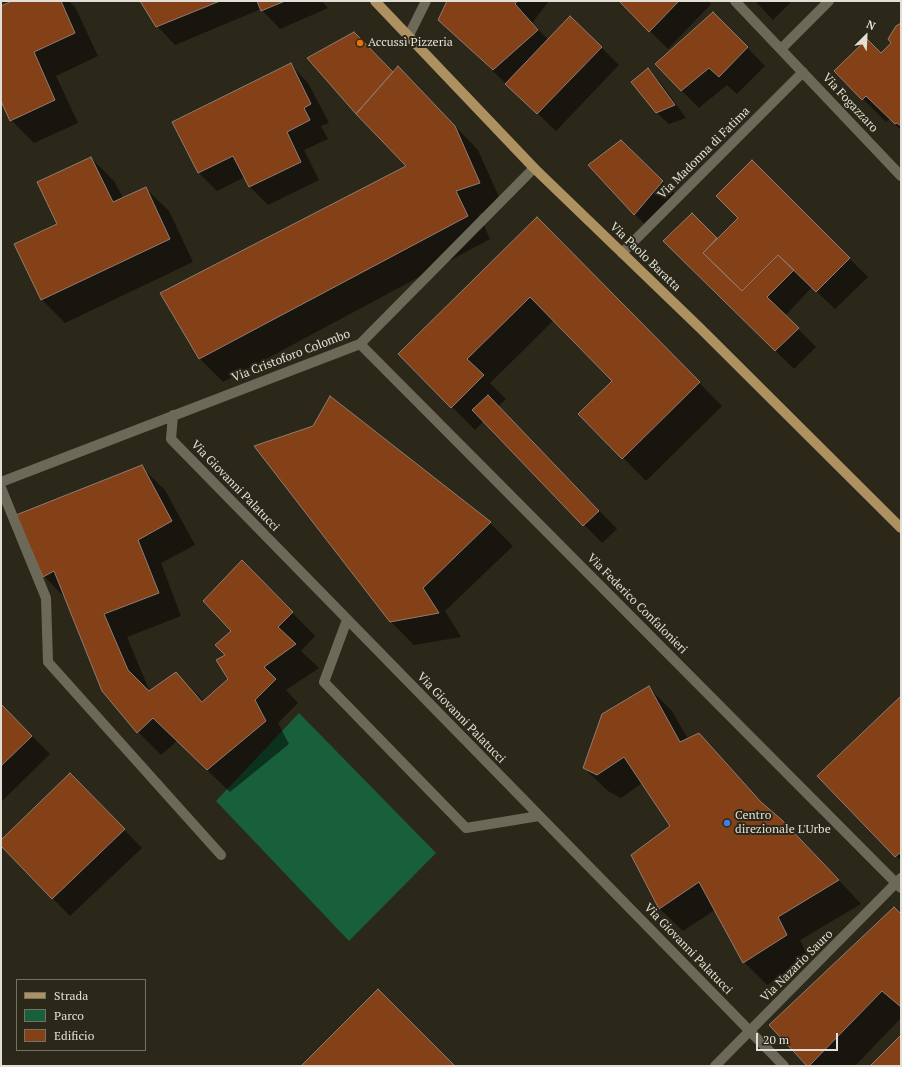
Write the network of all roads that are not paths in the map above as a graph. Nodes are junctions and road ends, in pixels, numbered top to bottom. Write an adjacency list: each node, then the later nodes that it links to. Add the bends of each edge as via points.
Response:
1 (375, 1): 5 (main road, Via Paolo Baratta)
2 (426, 1): 5 (street)
3 (735, 1): 6 (street, Via Fogazzaro)
4 (829, 1): 6 (street)
5 (409, 35): 8 (main road, Via Paolo Baratta)
6 (781, 49): 7 (street, Via Fogazzaro)
7 (803, 72): 9 (street, Via Fogazzaro); 10 (street, Via Madonna di Fatima)
8 (534, 168): 10 (main road, Via Paolo Baratta); 11 (street, Via Cristoforo Colombo)
9 (901, 176)
10 (622, 253): 15 (main road, Via Paolo Baratta)
11 (360, 344): 12 (street, Via Cristoforo Colombo); 19 (street, Via Federico Confalonieri)
12 (173, 415): 13 (street, Via Cristoforo Colombo); 16 (street, Via Giovanni Palatucci, via 171,439)
13 (1, 482)
14 (1, 488): 18 (street, via 46,598 48,662)
15 (901, 528)
16 (347, 620): 17 (street, Via Giovanni Palatucci); 17 (street, via 324,682 466,828)
17 (539, 816): 20 (street, Via Giovanni Palatucci)
18 (221, 855)
19 (899, 883): 20 (street, Via Nazario Sauro)
20 (750, 1031): 21 (street, Via Nazario Sauro); 22 (street, Via Giovanni Palatucci)
21 (715, 1066)
22 (784, 1066)

